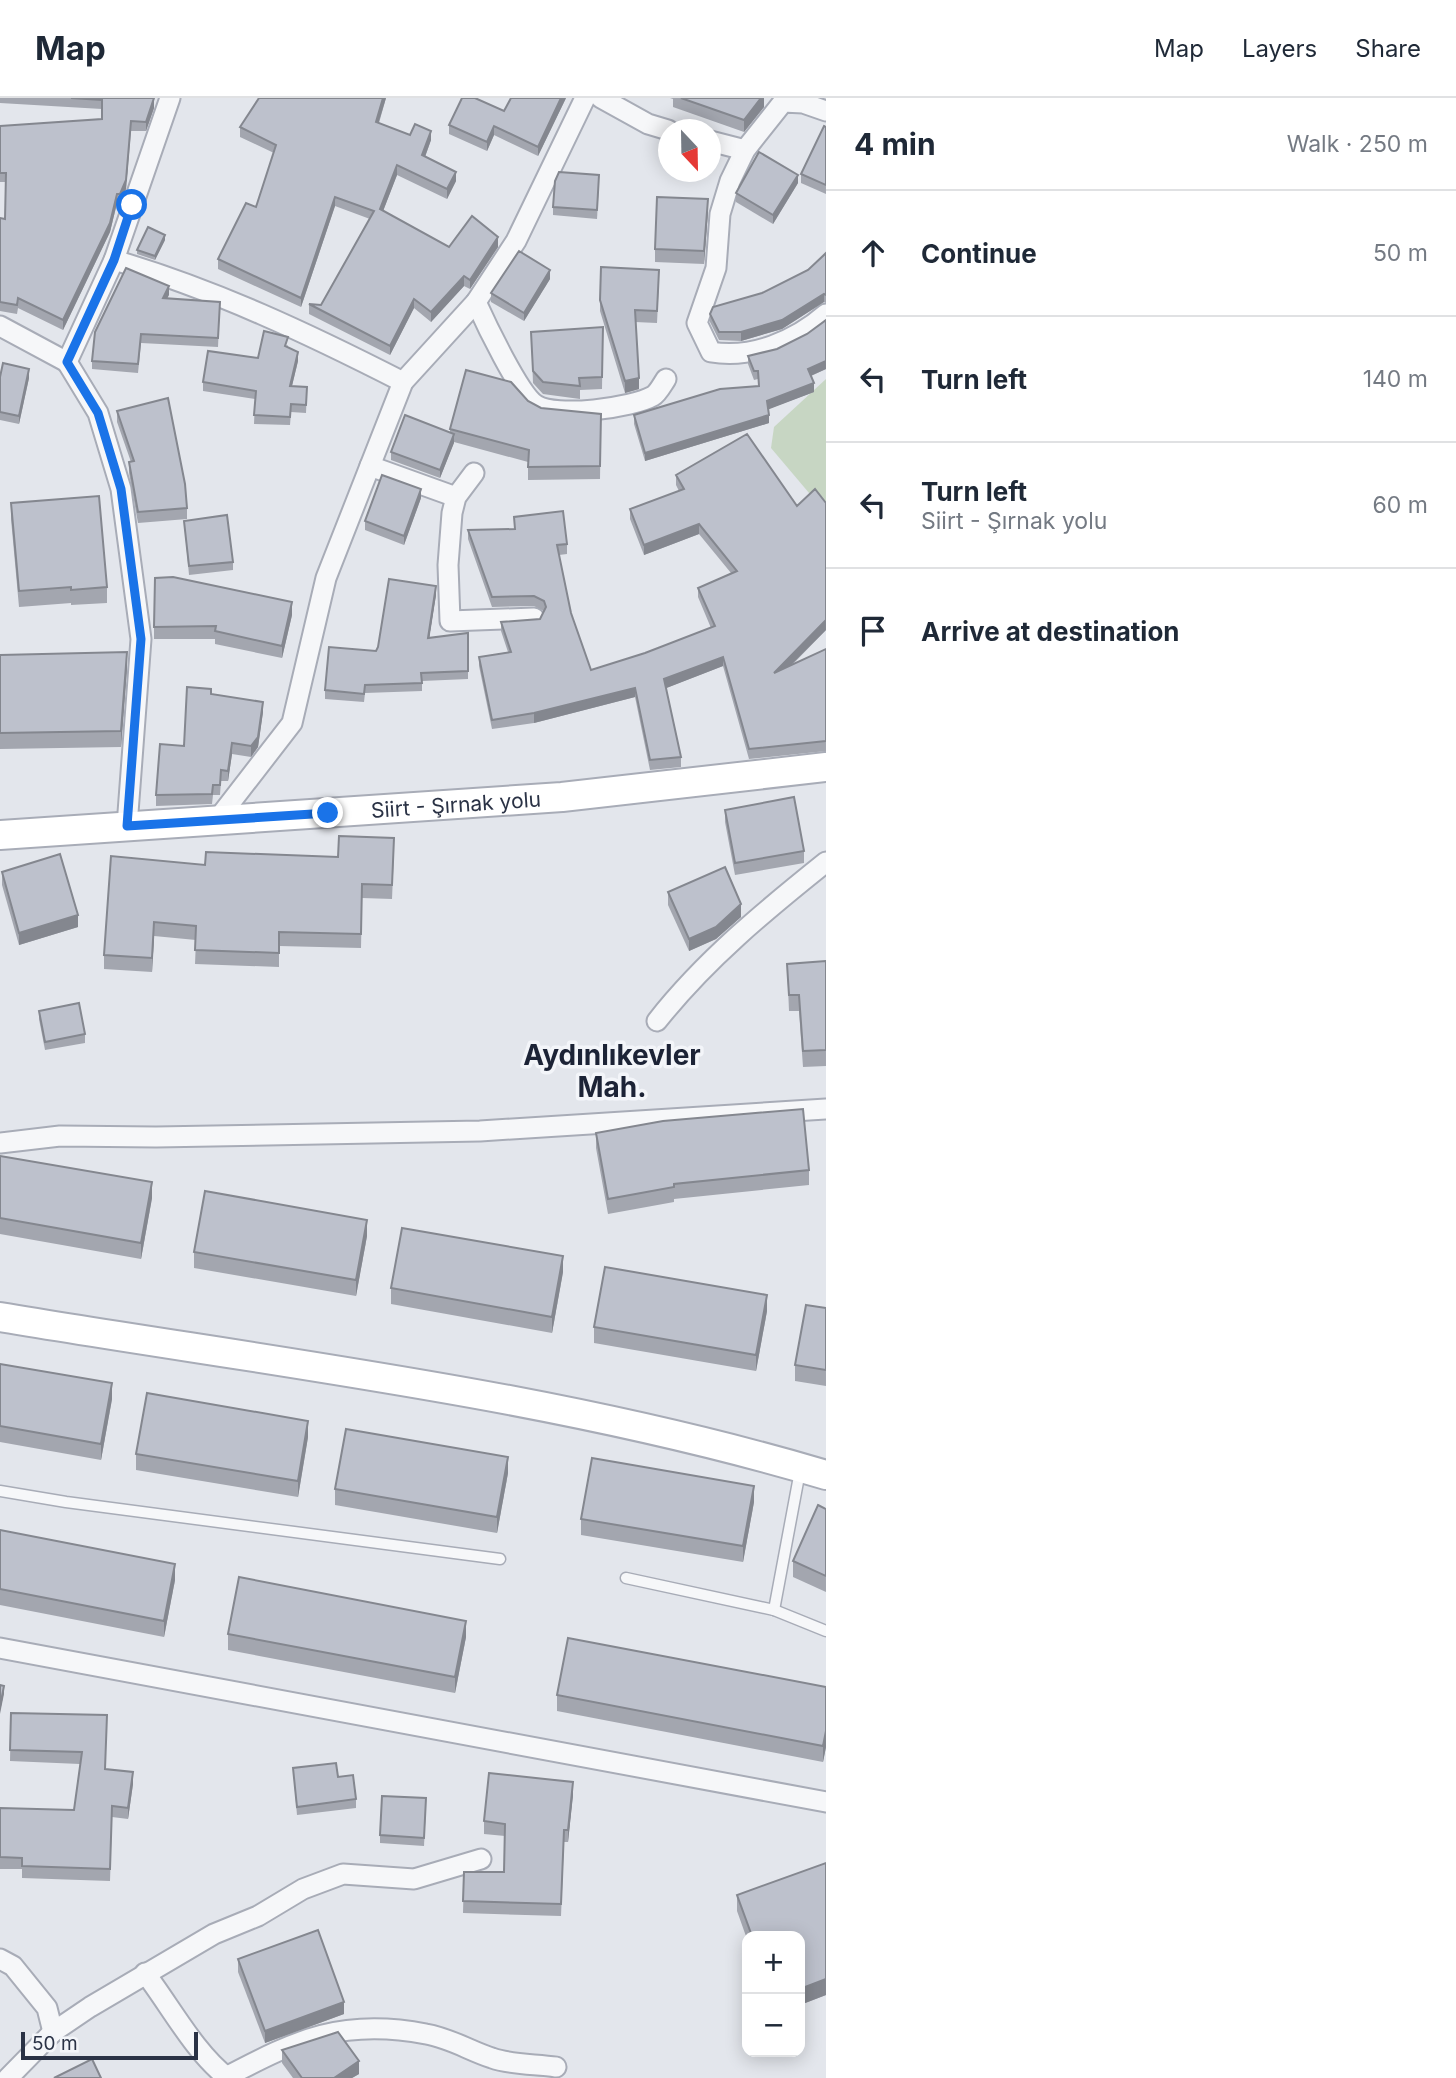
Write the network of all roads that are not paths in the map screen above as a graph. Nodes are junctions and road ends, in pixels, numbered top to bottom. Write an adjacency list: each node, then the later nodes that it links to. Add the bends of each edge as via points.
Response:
1 (170, 98): 8 (street)
2 (601, 98): 5 (street)
3 (577, 101): 9 (street, via 516,241)
4 (826, 111): 7 (street, via 783,102)
5 (658, 127)
6 (721, 144): 7 (street)
7 (745, 150): 10 (street, via 720,214 716,268 697,323 700,334 711,352 728,355 770,347)
8 (114, 260): 12 (street); 14 (street, via 184,280 300,329)
9 (477, 302): 13 (street, via 522,390 536,405 553,410 603,409 654,396); 14 (street)
10 (826, 314)
11 (0, 326): 12 (street)
12 (67, 362): 21 (street, via 98,413 121,489 141,639)
13 (666, 379)
14 (403, 382): 15 (street)
15 (370, 466): 17 (street); 20 (street, via 326,578 292,723)
16 (474, 472): 17 (street)
17 (456, 497): 18 (street, via 448,565 450,621)
18 (534, 618)
19 (826, 767): 20 (street, Siirt - Şırnak yolu, via 562,797)
20 (217, 820): 21 (street, Siirt - Şırnak yolu)
21 (127, 826): 22 (street, Siirt - Şırnak yolu)
22 (0, 835)
23 (826, 862): 24 (street, via 751,924)
24 (657, 1021)
25 (826, 1109): 26 (street, via 480,1131 60,1136)
26 (0, 1143)
27 (0, 1317): 28 (street, via 263,1357 536,1406 699,1440)
28 (813, 1471): 32 (lane)
29 (0, 1490): 30 (lane)
30 (500, 1559)
31 (626, 1578): 32 (lane)
32 (774, 1610): 33 (lane)
33 (826, 1630)
34 (0, 1648): 35 (street)
35 (826, 1802)
36 (481, 1859): 38 (street, via 414,1879 343,1874 322,1880)
37 (0, 1959): 39 (street, via 13,1966 47,2008)
38 (145, 1973): 39 (street); 41 (street, via 207,2062)
39 (53, 2032): 42 (street)
40 (556, 2067): 41 (street, via 493,2059 427,2034 361,2028 287,2044)
41 (227, 2077)
42 (8, 2078)

